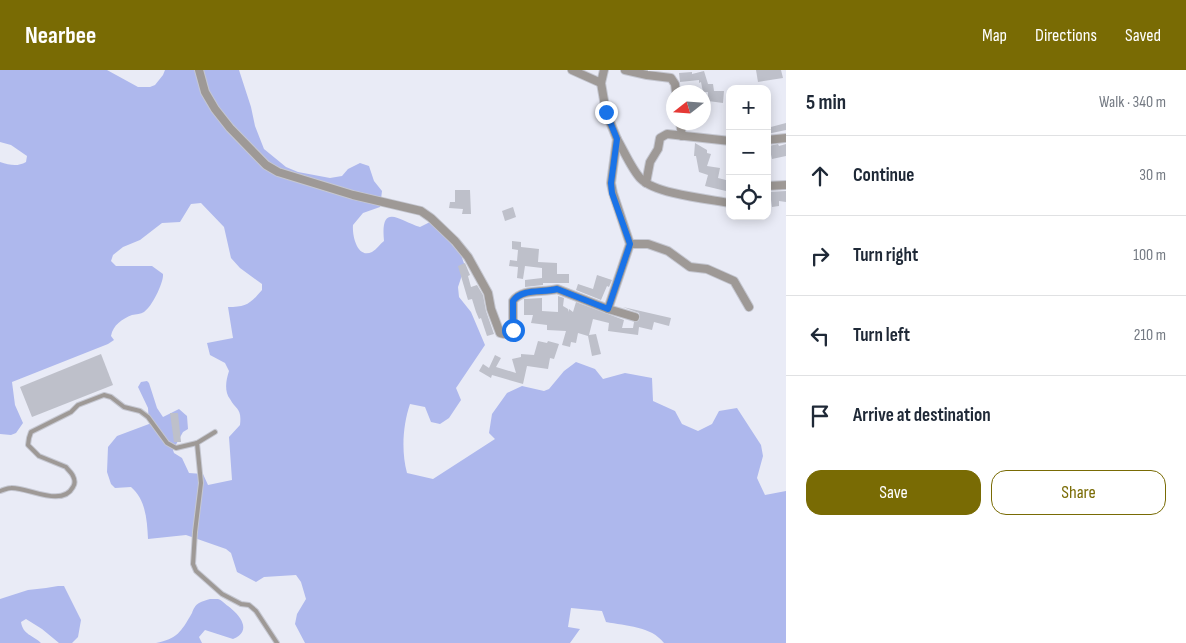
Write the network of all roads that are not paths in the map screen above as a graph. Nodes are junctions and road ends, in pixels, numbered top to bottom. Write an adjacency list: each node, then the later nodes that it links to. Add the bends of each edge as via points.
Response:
1 (199, 70): 19 (street, via 205,92 215,109 266,165 278,172 353,195 421,211 431,218 468,257 488,293 500,333 510,334 513,330 513,301 518,295 529,292 557,289)
2 (572, 70): 5 (street)
3 (604, 70): 5 (street)
4 (625, 70): 6 (street, via 671,78)
5 (602, 83): 10 (street, via 606,112)
6 (675, 85)
7 (681, 130): 8 (street)
8 (682, 136): 12 (street); 13 (street, via 667,134 660,138)
9 (786, 138): 11 (street)
10 (617, 139): 13 (street); 17 (street, via 612,193)
11 (771, 140)
12 (726, 141)
13 (646, 183): 16 (street, via 658,189)
14 (786, 185): 15 (street)
15 (771, 186)
16 (726, 202)
17 (630, 244): 18 (street, via 648,244 668,251 690,267 734,281); 19 (street)
18 (749, 307)
19 (608, 309): 20 (street)
20 (635, 317)
21 (215, 432): 22 (lane)
22 (197, 443): 23 (lane, via 176,448 167,443 148,416 104,395 78,405 32,432 29,438 28,445 35,454 70,470 75,484 72,490 52,497 9,487); 24 (lane, via 201,483 193,564 222,594 256,611)
23 (0, 491)
24 (277, 643)

